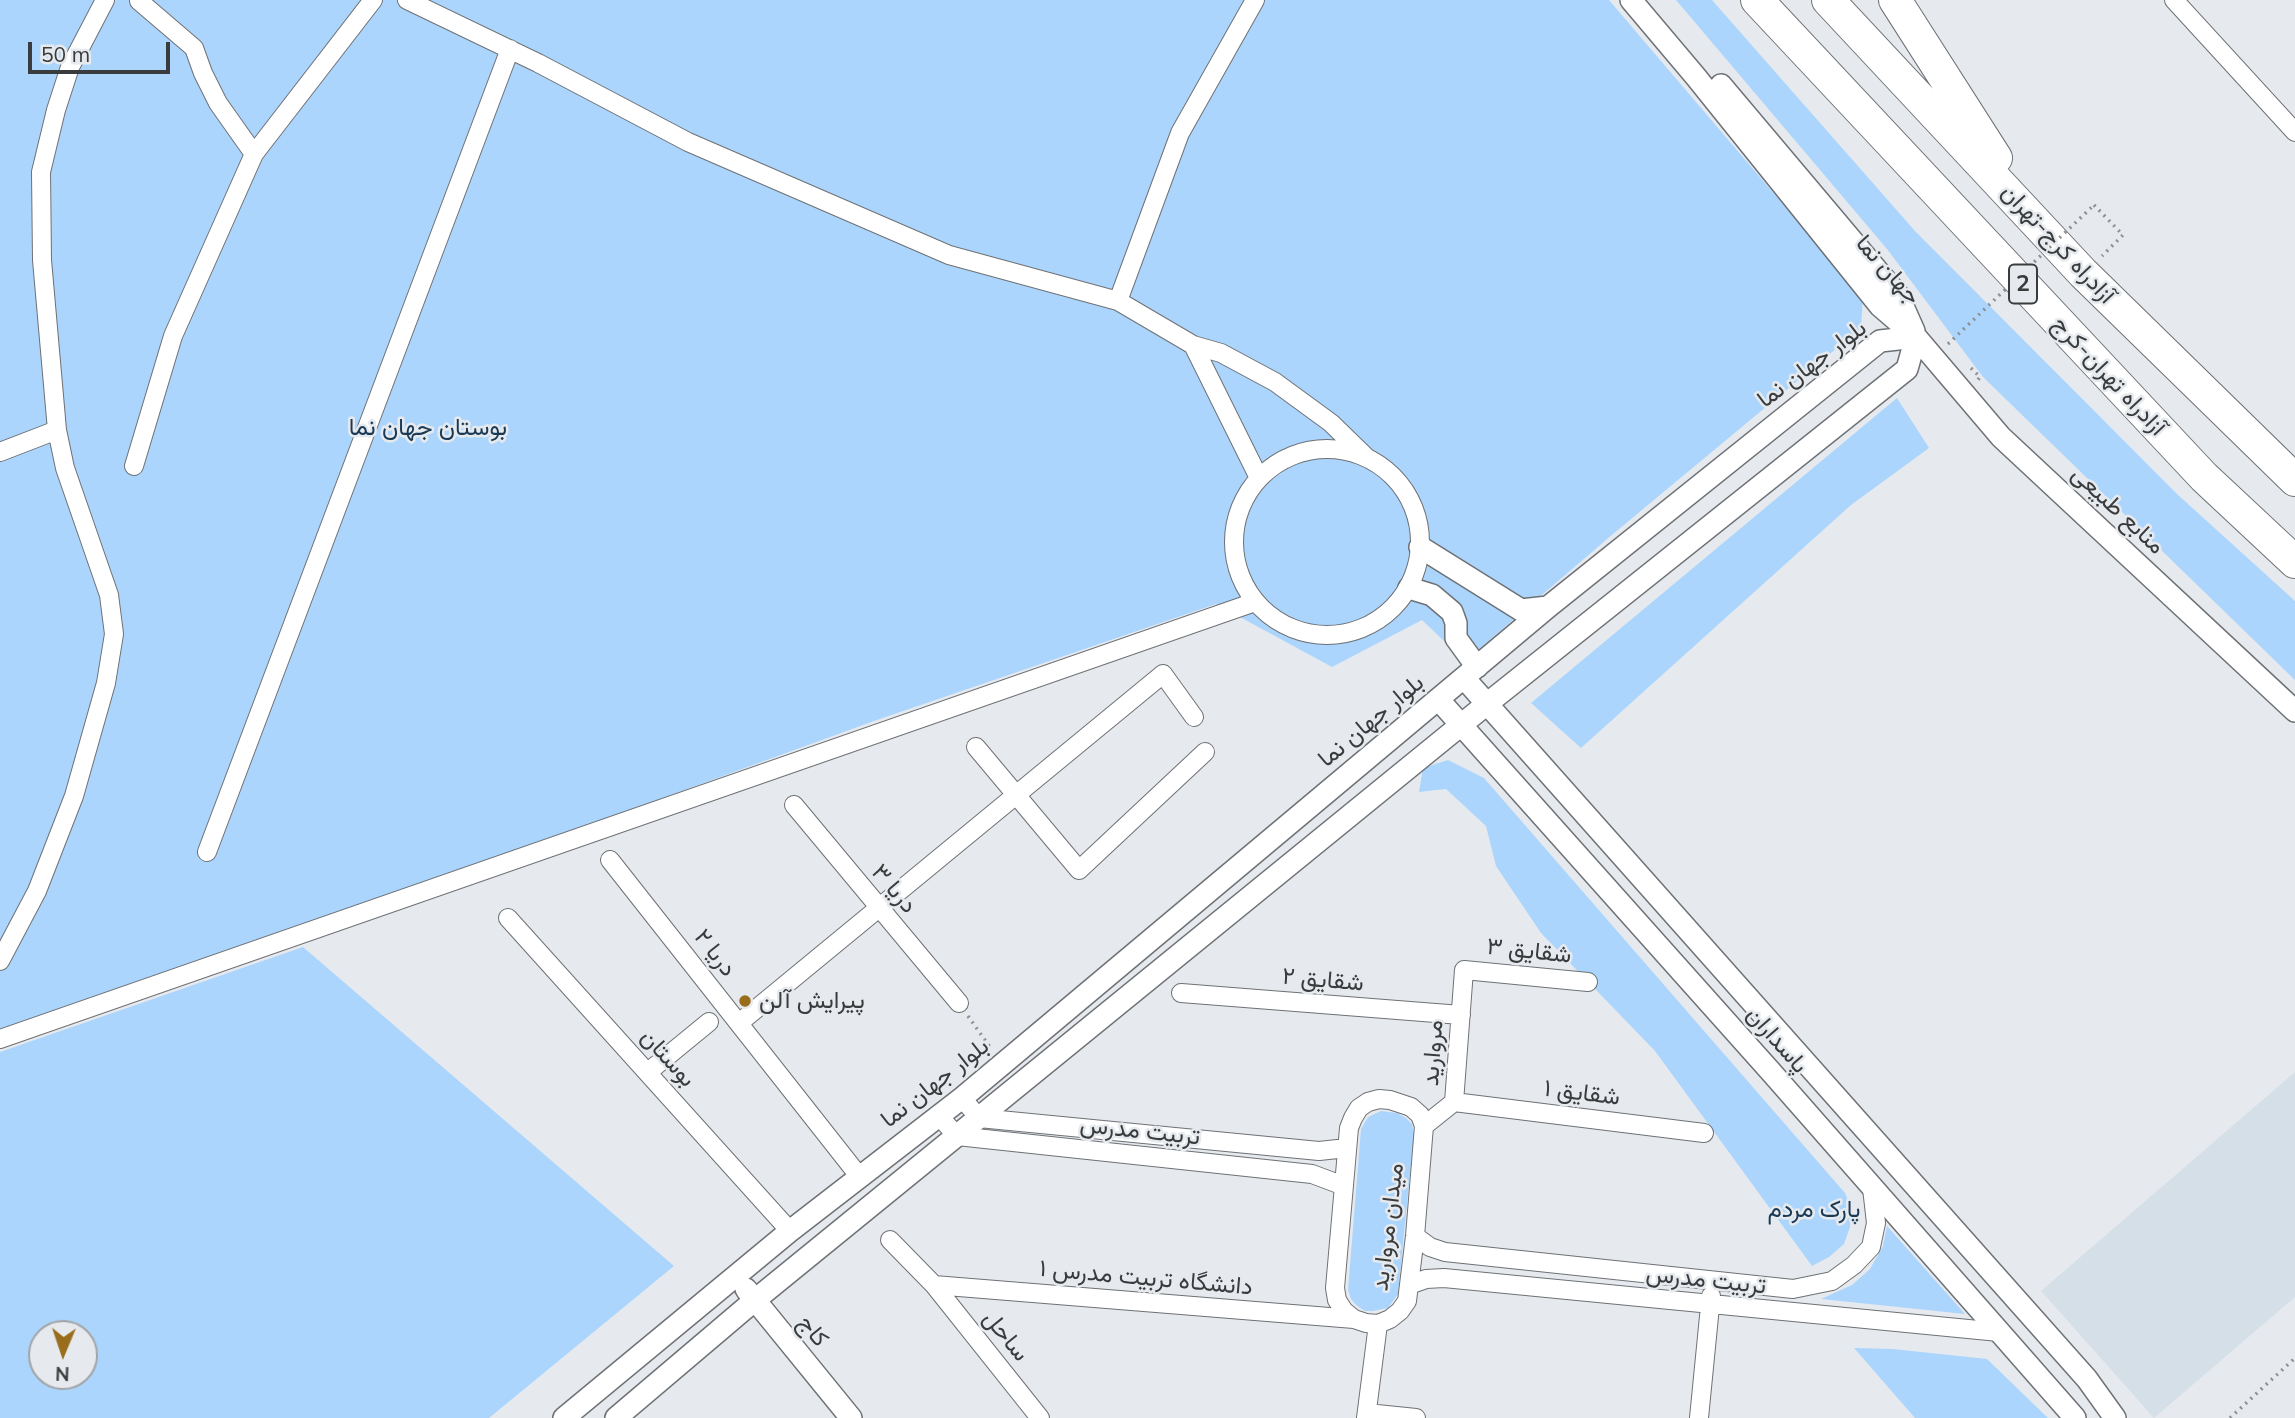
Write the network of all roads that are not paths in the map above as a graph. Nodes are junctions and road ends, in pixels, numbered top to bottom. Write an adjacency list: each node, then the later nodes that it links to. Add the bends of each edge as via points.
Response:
1 (105, 0): 19 (street, via 71,67 41,172 42,260)
2 (373, 0): 14 (street)
3 (407, 0): 12 (street)
4 (1255, 0): 16 (street, via 1180,133)
5 (1630, 0): 17 (street, جهان نما, via 1880,306)
6 (1648, 0): 17 (street, جهان نما, via 1898,295)
7 (1757, 0): 26 (highway, آزادراه تهران-کرج / 2, via 2204,477)
8 (1828, 0): 15 (highway, آزادراه کرج-تهران / 2)
9 (1895, 0): 15 (highway)
10 (2174, 0): 13 (street)
11 (139, 1): 14 (street, via 194,48 218,103)
12 (510, 49): 16 (street, via 688,142 950,255); 40 (street)
13 (2295, 132)
14 (254, 154): 22 (street, via 173,336)
15 (2036, 221): 24 (highway, آزادراه کرج-تهران / 2, via 2083,274)
16 (1118, 301): 18 (street)
17 (1916, 337): 29 (street, بلوار جهان نما, via 1880,341); 32 (street, via 1907,369); 33 (street, منابع طبیعی, via 2001,437)
18 (1192, 345): 21 (street, via 1221,353 1275,382 1331,423); 23 (street)
19 (57, 430): 20 (street); 44 (street, via 65,468 109,595 114,634 106,683 74,796 37,891)
20 (0, 452)
21 (1367, 458): 23 (street, via 1339,450 1309,451 1282,461); 25 (street, via 1390,473 1407,494 1418,520)
22 (134, 466)
23 (1259, 478): 28 (street, via 1243,500 1235,526 1234,553 1241,579)
24 (2295, 480)
25 (1420, 547): 27 (street); 29 (street, via 1521,610)
26 (2295, 562)
27 (1409, 588): 28 (street, via 1372,624 1348,633 1297,631); 30 (street, پاسداران, via 1432,595 1452,612 1456,638)
28 (1255, 602): 52 (street)
29 (1548, 607): 30 (street, بلوار جهان نما)
30 (1470, 672): 31 (street, بلوار جهان نما); 32 (street, پاسداران)
31 (1438, 699): 35 (street, پاسداران); 56 (street, بلوار جهان نما)
32 (1488, 703): 35 (street); 53 (street, پاسداران)
33 (2295, 711)
34 (1194, 717): 38 (street, via 1163,674)
35 (1462, 725): 55 (street, پاسداران); 59 (street)
36 (976, 747): 38 (street)
37 (1205, 752): 38 (street, via 1079,870)
38 (1016, 794): 42 (street)
39 (794, 805): 42 (street, دریا ۳)
40 (207, 852)
41 (610, 860): 51 (street, دریا ۲)
42 (878, 909): 48 (street, دریا ۳); 51 (street)
43 (508, 918): 54 (street, بوستان)
44 (0, 961)
45 (1464, 970): 46 (street, شقایق ۳); 49 (street, مروارید)
46 (1588, 982)
47 (1181, 993): 49 (street, شقایق ۲)
48 (958, 1003)
49 (1461, 1016): 57 (street, مروارید)
50 (709, 1022): 54 (street)
51 (739, 1023): 64 (street, دریا ۲)
52 (0, 1039)
53 (1799, 1054): 55 (street); 87 (street, پاسداران, via 2087,1379)
54 (648, 1072): 67 (street, بوستان)
55 (1772, 1073): 66 (street, پاسداران)
56 (962, 1098): 58 (street, بلوار جهان نما); 59 (street)
57 (1454, 1102): 60 (street, مروارید); 61 (street, شقایق ۱)
58 (938, 1115): 62 (street); 64 (street, بلوار جهان نما)
59 (979, 1118): 62 (street); 63 (street, تربیت مدرس, via 1319,1151)
60 (1424, 1126): 63 (street, میدان مروارید, via 1420,1115 1401,1103 1368,1102 1353,1118); 68 (street, میدان مروارید)
61 (1704, 1133)
62 (957, 1136): 65 (street, تربیت مدرس, via 1312,1174); 74 (street)
63 (1347, 1148): 65 (street, میدان مروارید)
64 (859, 1176): 67 (street, بلوار جهان نما)
65 (1344, 1186): 76 (street, میدان مروارید, via 1335,1288 1337,1300)
66 (1872, 1188): 71 (street, تربیت مدرس, via 1876,1223 1871,1247 1832,1281 1793,1289); 78 (street, پاسداران)
67 (790, 1231): 70 (street, بلوار جهان نما)
68 (1415, 1236): 71 (street, تربیت مدرس, via 1445,1252); 72 (street, میدان مروارید)
69 (890, 1240): 73 (street, ساحل)
70 (736, 1276): 74 (street, کاج); 80 (street, بلوار جهان نما)
71 (1713, 1281): 75 (street)
72 (1409, 1285): 75 (street, تربیت مدرس, via 1444,1278); 77 (street, میدان مروارید, via 1400,1311)
73 (934, 1286): 76 (street, ۱ دانشگاه تربیت مدرس); 83 (street, ساحل)
74 (755, 1300): 81 (street); 82 (street, کاج)
75 (1710, 1305): 78 (street, تربیت مدرس); 85 (street)
76 (1354, 1319): 77 (street, میدان مروارید)
77 (1378, 1324): 79 (street)
78 (2000, 1332): 86 (street, پاسداران)
79 (1367, 1415): 84 (street)
80 (564, 1418)
81 (616, 1418)
82 (851, 1418)
83 (1040, 1418)
84 (1416, 1418)
85 (1699, 1418)
86 (2075, 1418)
87 (2115, 1418)

